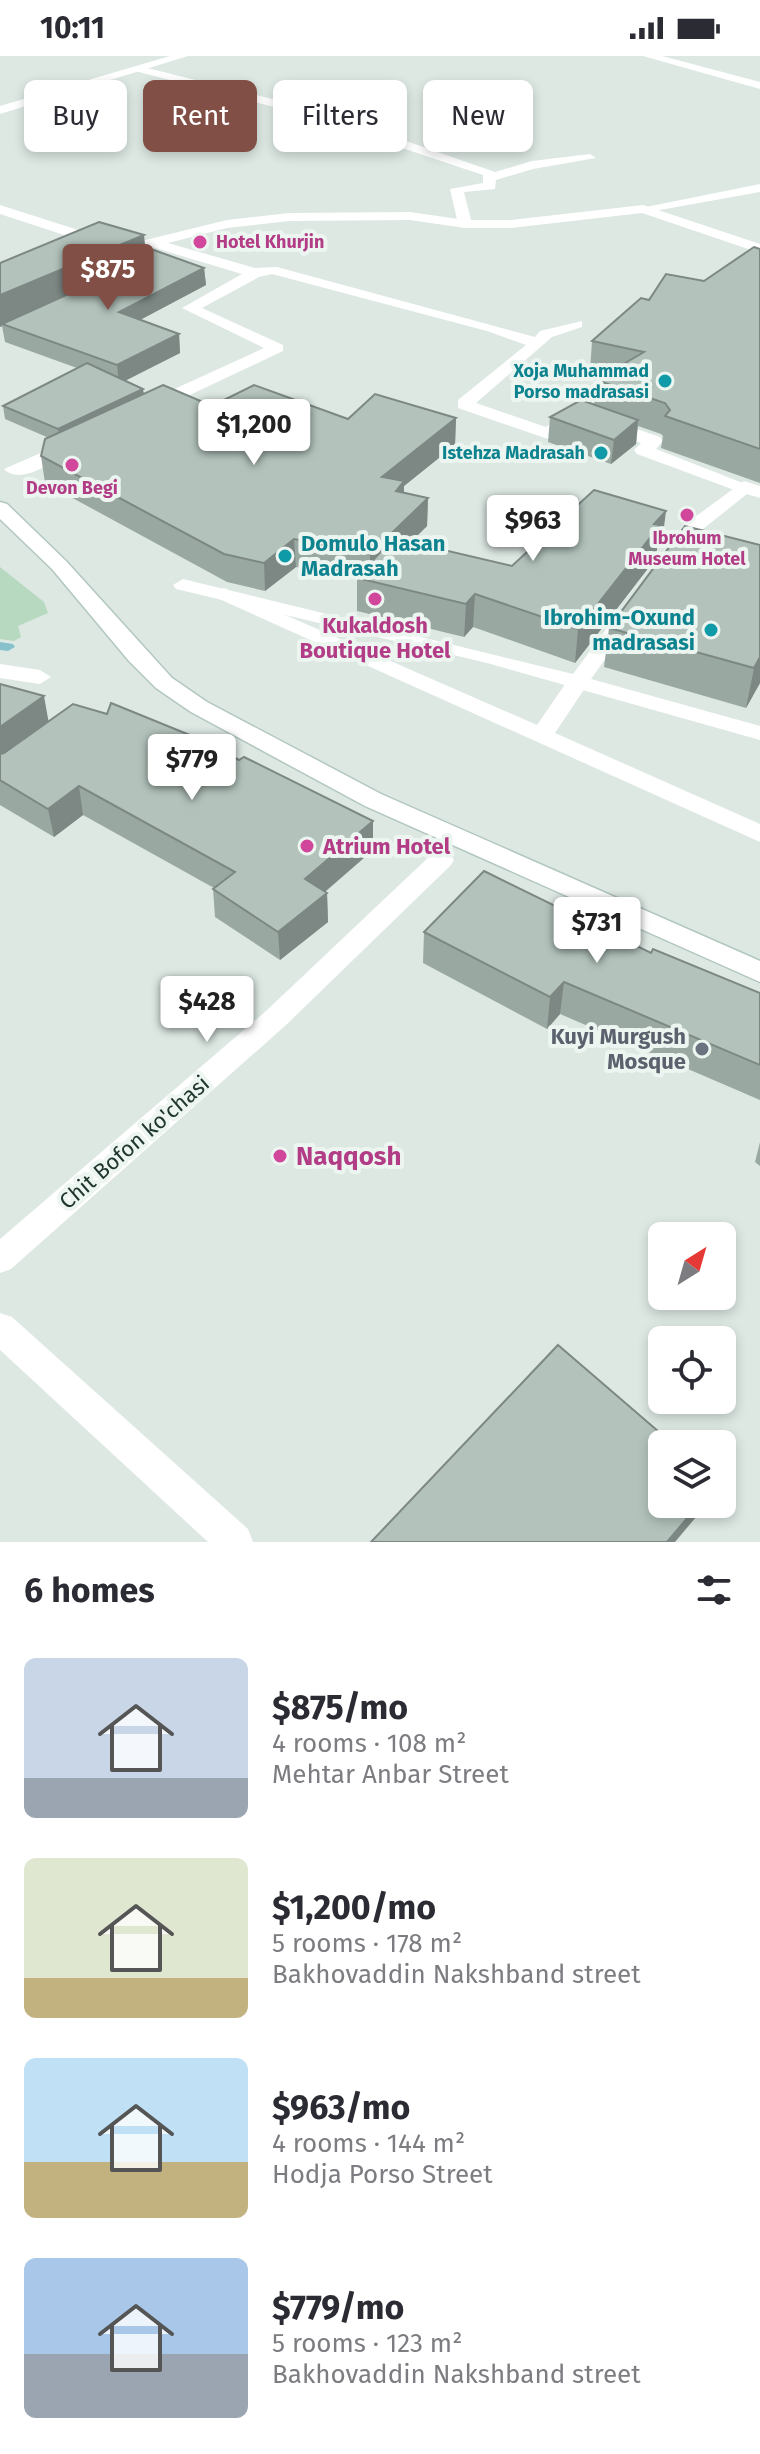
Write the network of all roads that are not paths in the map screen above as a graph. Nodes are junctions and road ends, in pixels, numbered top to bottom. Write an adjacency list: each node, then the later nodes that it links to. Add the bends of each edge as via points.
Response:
1 (182, 56): 3 (street)
2 (649, 56): 4 (street)
3 (139, 69): 5 (street); 7 (street, via 352,123)
4 (760, 86)
5 (0, 110)
6 (590, 158): 7 (street, via 532,165)
7 (491, 177): 11 (street, via 490,186 457,189)
8 (760, 188): 10 (street)
9 (0, 209): 12 (street, via 124,250)
10 (643, 209): 11 (street); 13 (street)
11 (465, 224): 12 (street, via 410,216 289,217 227,224)
12 (150, 242): 14 (street)
13 (760, 249)
14 (255, 273): 16 (street, via 272,270); 17 (street, via 190,308 277,348)
15 (576, 324): 16 (street, via 546,334)
16 (538, 344): 20 (street, via 464,404 548,434 576,414 654,441 643,450)
17 (141, 413)
18 (90, 434): 19 (street, via 19,471)
19 (13, 469)
20 (752, 489): 22 (street, via 691,529)
21 (0, 508): 33 (street, via 59,565 137,656 199,707 373,800)
22 (663, 567)
23 (183, 585): 24 (street)
24 (224, 594): 28 (street); 30 (street)
25 (635, 606): 28 (street)
26 (0, 671): 27 (street)
27 (40, 677)
28 (578, 682): 29 (street); 30 (street)
29 (760, 733)
30 (541, 737): 31 (street)
31 (760, 834)
32 (441, 860): 34 (street, Chit Bofon ko'chasi, via 276,1018)
33 (760, 972)
34 (0, 1259)
35 (0, 1328): 36 (street)
36 (235, 1542)

